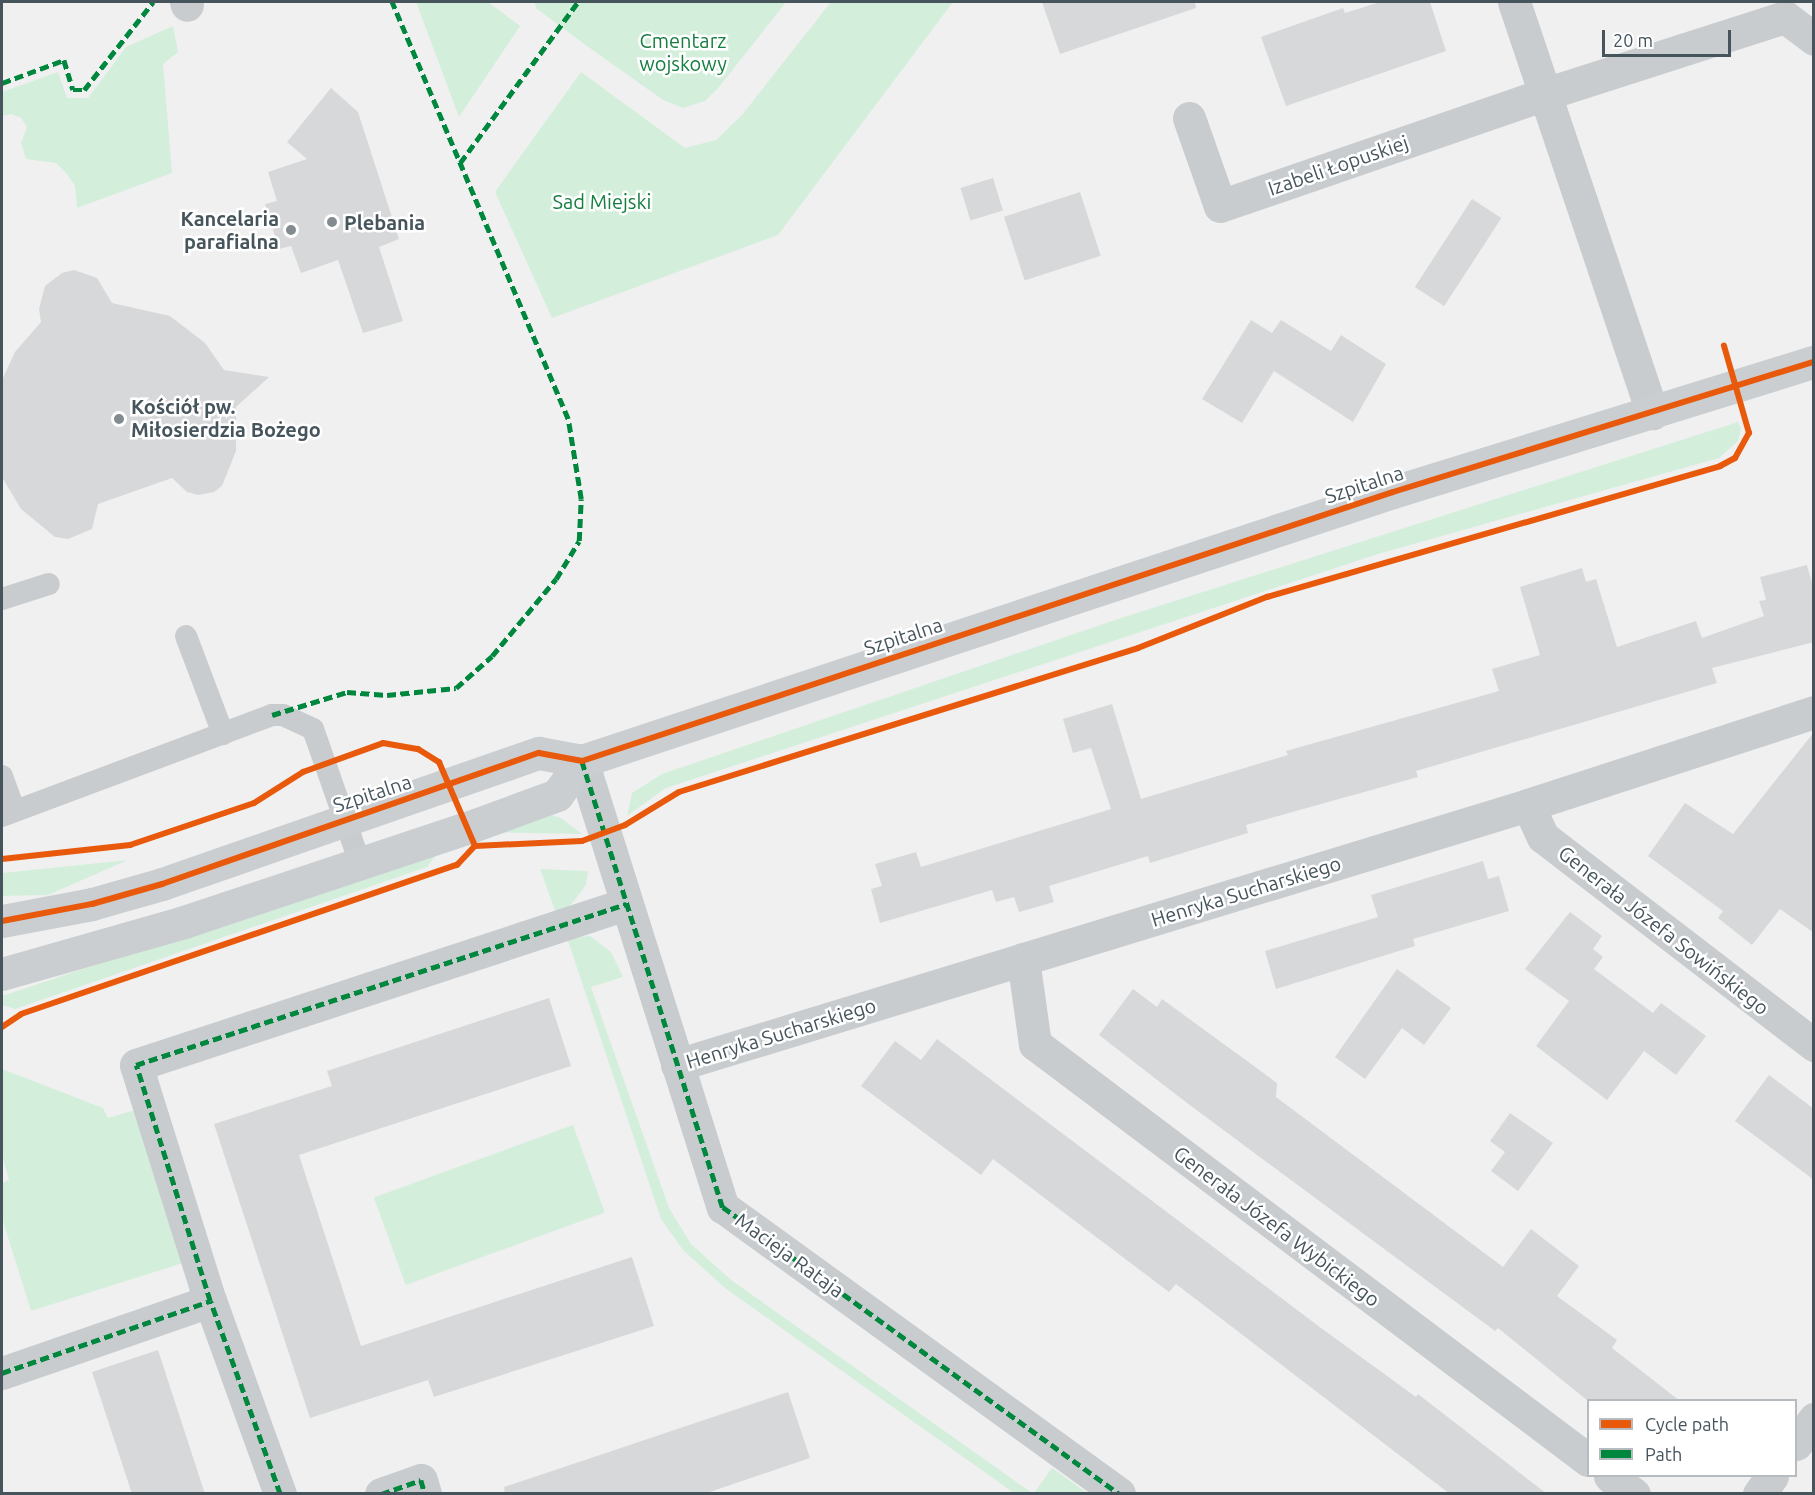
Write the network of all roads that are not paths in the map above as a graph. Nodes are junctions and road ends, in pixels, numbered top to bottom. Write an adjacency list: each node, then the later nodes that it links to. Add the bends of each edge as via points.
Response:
1 (1514, 2): 3 (street)
2 (1814, 39): 3 (street, Izabeli Łopuskiej, via 1785,18)
3 (1545, 94): 4 (street, Izabeli Łopuskiej, via 1220,206); 6 (street)
4 (1189, 118)
5 (1814, 362): 6 (street, Szpitalna)
6 (1652, 413): 12 (street, Szpitalna, via 1393,492)
7 (50, 584): 8 (lane)
8 (2, 599)
9 (186, 636): 11 (lane)
10 (1814, 712): 14 (street, Henryka Sucharskiego)
11 (223, 734): 15 (lane); 16 (lane, via 272,715 294,718 313,729)
12 (582, 761): 16 (street, Szpitalna, via 539,753); 17 (street, via 557,795); 18 (street, Macieja Rataja)
13 (2, 776): 15 (lane)
14 (1528, 805): 20 (street, Henryka Sucharskiego); 22 (street, Generała Józefa Sowińskiego, via 1543,837)
15 (8, 813)
16 (345, 820): 17 (lane); 19 (street, Szpitalna, via 162,884 92,904)
17 (361, 866): 21 (street, via 82,954)
18 (626, 904): 23 (street, Macieja Rataja); 24 (street, via 136,1065)
19 (2, 921)
20 (1023, 959): 23 (street, Henryka Sucharskiego); 28 (street, Generała Józefa Wybickiego, via 1035,1044)
21 (2, 974)
22 (1814, 1045)
23 (678, 1065): 34 (street, Macieja Rataja, via 723,1207)
24 (210, 1301): 25 (street); 31 (street)
25 (2, 1373)
26 (1814, 1419): 27 (street)
27 (1797, 1443)
28 (1587, 1459)
29 (1611, 1477): 35 (street)
30 (1771, 1477): 36 (street)
31 (280, 1494)
32 (381, 1494): 33 (street, via 421,1480)
33 (425, 1494)
34 (1119, 1494)
35 (1634, 1494)
36 (1759, 1494)

